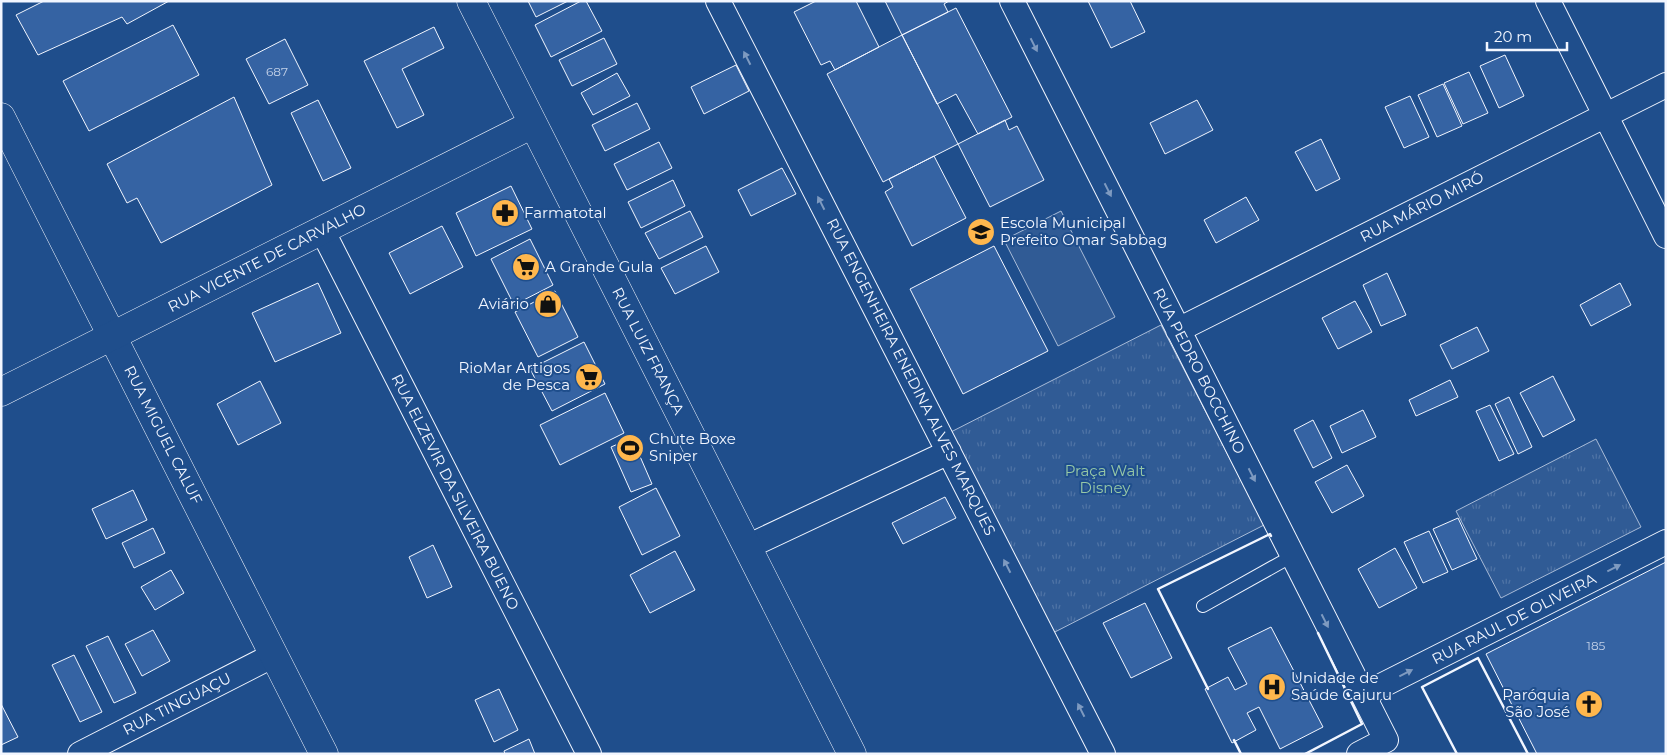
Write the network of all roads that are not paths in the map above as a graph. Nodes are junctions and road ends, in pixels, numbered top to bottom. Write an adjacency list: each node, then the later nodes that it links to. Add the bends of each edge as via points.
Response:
1 (471, 1): 7 (main road, RUA LUIZ FRANÇA)
2 (718, 1): 14 (street, RUA ENGENHEIRA ENEDINA ALVES MARQUES, one-way to 2)
3 (1012, 1): 11 (street, RUA PEDRO BOCCHINO, one-way to 11)
4 (1548, 1): 6 (street)
5 (1666, 85): 6 (street, RUA MÁRIO MIRÓ)
6 (1605, 115): 10 (street); 11 (street, RUA MÁRIO MIRÓ)
7 (533, 124): 9 (main road, RUA VICENTE DE CARVALHO); 16 (main road, RUA LUIZ FRANÇA)
8 (4, 131): 12 (main road, RUA MIGUEL CALUF)
9 (322, 230): 12 (main road, RUA VICENTE DE CARVALHO); 23 (street, RUA ELZEVIR DA SILVEIRA BUENO)
10 (1666, 236)
11 (1178, 330): 17 (street, RUA PEDRO BOCCHINO, one-way to 17)
12 (112, 336): 13 (main road, RUA VICENTE DE CARVALHO); 19 (main road, RUA MIGUEL CALUF)
13 (1, 392)
14 (949, 452): 16 (street); 25 (street, RUA ENGENHEIRA ENEDINA ALVES MARQUES, one-way to 14)
15 (1666, 542): 20 (street, RUA RAUL DE OLIVEIRA, one-way to 15)
16 (747, 547): 24 (main road, RUA LUIZ FRANÇA)
17 (1292, 554): 18 (lane); 20 (street, RUA PEDRO BOCCHINO, one-way to 20)
18 (1203, 606)
19 (274, 655): 21 (street, RUA TINGUAÇU); 22 (main road, RUA MIGUEL CALUF)
20 (1363, 695): 26 (street, RUA PEDRO BOCCHINO, via 1386,740)
21 (80, 754)
22 (324, 754)
23 (589, 754)
24 (852, 754)
25 (1104, 754)
26 (1359, 754)

